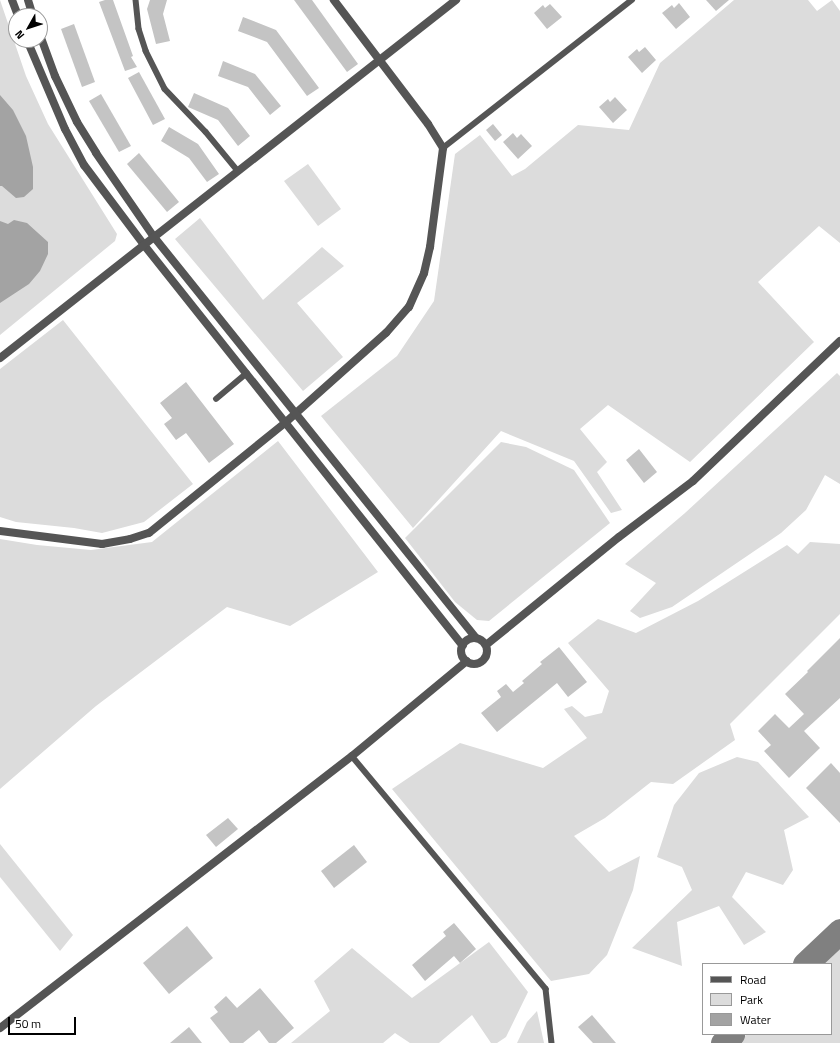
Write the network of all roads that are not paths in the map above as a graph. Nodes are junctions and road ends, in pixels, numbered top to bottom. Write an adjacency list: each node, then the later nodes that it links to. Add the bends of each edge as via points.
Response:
1 (136, 0): 9 (lane, via 135,6 146,51 165,89 206,132)
2 (334, 0): 7 (street)
3 (456, 0): 7 (street)
4 (632, 0): 8 (lane)
5 (30, 48): 11 (street, via 65,129 84,165)
6 (45, 48): 10 (street, via 77,122)
7 (381, 59): 8 (street); 9 (street)
8 (443, 148): 16 (street, via 430,247 422,279 409,307 386,333)
9 (238, 171): 10 (street)
10 (154, 237): 11 (street); 16 (street)
11 (144, 245): 13 (street); 14 (street)
12 (840, 341): 20 (street, via 693,481 619,537)
13 (0, 358)
14 (247, 373): 15 (lane); 17 (street)
15 (216, 399)
16 (295, 413): 17 (street); 19 (street)
17 (286, 422): 18 (street, via 149,533 102,544); 21 (street)
18 (0, 531)
19 (476, 638): 20 (street); 21 (street, via 468,640)
20 (486, 645): 22 (street, via 487,653 483,660 476,664)
21 (463, 646): 22 (street, via 462,654)
22 (467, 662): 23 (street)
23 (352, 756): 24 (street); 25 (lane, via 546,989)
24 (0, 1028)
25 (552, 1043)

